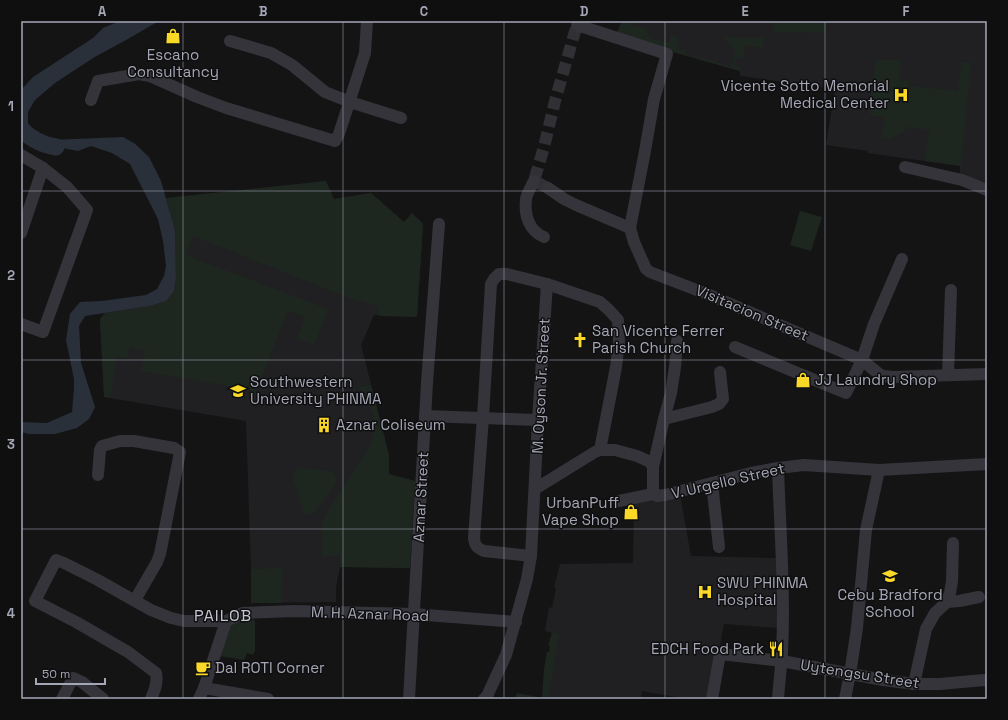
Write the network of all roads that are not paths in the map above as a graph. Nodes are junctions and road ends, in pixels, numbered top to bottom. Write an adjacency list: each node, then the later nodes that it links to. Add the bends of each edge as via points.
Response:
1 (367, 21): 5 (street, via 365,53)
2 (577, 25): 14 (street, via 667,54 654,99)
3 (230, 42): 5 (street, via 271,53 292,65 325,92)
4 (91, 100): 5 (street, via 98,81 139,74 150,76 226,108 335,141)
5 (350, 102): 6 (street)
6 (401, 118)
7 (21, 155): 9 (street)
8 (905, 167): 12 (street, via 962,180)
9 (43, 168): 15 (street); 20 (street, via 67,187 87,210 43,332)
10 (534, 181): 16 (street, via 526,198 526,212 533,229)
11 (548, 188): 14 (street, via 576,205)
12 (987, 190)
13 (439, 224): 27 (street, Aznar Street)
14 (630, 228): 23 (street, Visitacion Street, via 646,269 650,272)
15 (21, 233)
16 (544, 237)
17 (902, 259): 23 (street, via 874,324)
18 (547, 284): 28 (street, via 499,274 491,284); 30 (street, M. Oyson Jr. Street); 31 (street, via 600,302 618,320 616,367)
19 (951, 290): 26 (street)
20 (21, 324)
21 (677, 341): 29 (street, V. Urgello Street, via 671,393)
22 (735, 347): 23 (street, via 846,393)
23 (862, 360): 26 (street, Visitacion Street, via 884,376)
24 (720, 372): 29 (street, via 723,399 719,404)
25 (987, 374): 26 (street, Visitacion Street)
26 (948, 375)
27 (425, 416): 28 (street); 47 (street, Aznar Street)
28 (483, 417): 30 (street); 43 (street, via 475,545 484,551)
29 (664, 419): 33 (street, V. Urgello Street)
30 (538, 420): 38 (street, M. Oyson Jr. Street)
31 (600, 450): 33 (street, via 615,450 637,456 650,462); 38 (street)
32 (987, 464): 35 (street, V. Urgello Street)
33 (653, 467): 39 (street, V. Urgello Street)
34 (778, 468): 35 (street, V. Urgello Street, via 804,465); 37 (street, V. Urgello Street); 50 (street, via 782,559)
35 (879, 470): 51 (street, via 866,530)
36 (98, 475): 45 (street, via 102,446 120,440 174,448 180,452 160,554)
37 (712, 483): 39 (street, V. Urgello Street, via 665,495); 42 (street)
38 (535, 489): 43 (street, M. Oyson Jr. Street)
39 (653, 494): 40 (street)
40 (619, 501)
41 (953, 543): 46 (street, via 952,581)
42 (719, 547)
43 (531, 556): 49 (street, M. Oyson Jr. Street)
44 (979, 597): 46 (street)
45 (135, 600): 48 (street, via 151,610 184,621); 57 (street, via 56,560 35,601 128,652 156,672 158,678)
46 (947, 602): 53 (street, via 935,613 926,629)
47 (414, 614): 48 (street, M. H. Aznar Road, via 243,612); 49 (street, M. H. Aznar Road); 60 (street, Aznar Street)
48 (226, 621): 54 (street)
49 (516, 622): 61 (street, M. Oyson Jr. Street, via 506,654 488,696)
50 (782, 661): 51 (street, Uytengsu Street); 62 (street, Uytengsu Street, via 720,654); 63 (street)
51 (850, 674): 53 (street, Uytengsu Street); 64 (street)
52 (987, 681): 53 (street, Uytengsu Street)
53 (914, 684)
54 (204, 688): 58 (street); 59 (street)
55 (62, 699): 56 (street, via 73,678)
56 (103, 699)
57 (151, 699)
58 (199, 699)
59 (268, 699)
60 (409, 699)
61 (484, 699)
62 (712, 699)
63 (778, 699)
64 (845, 699)

